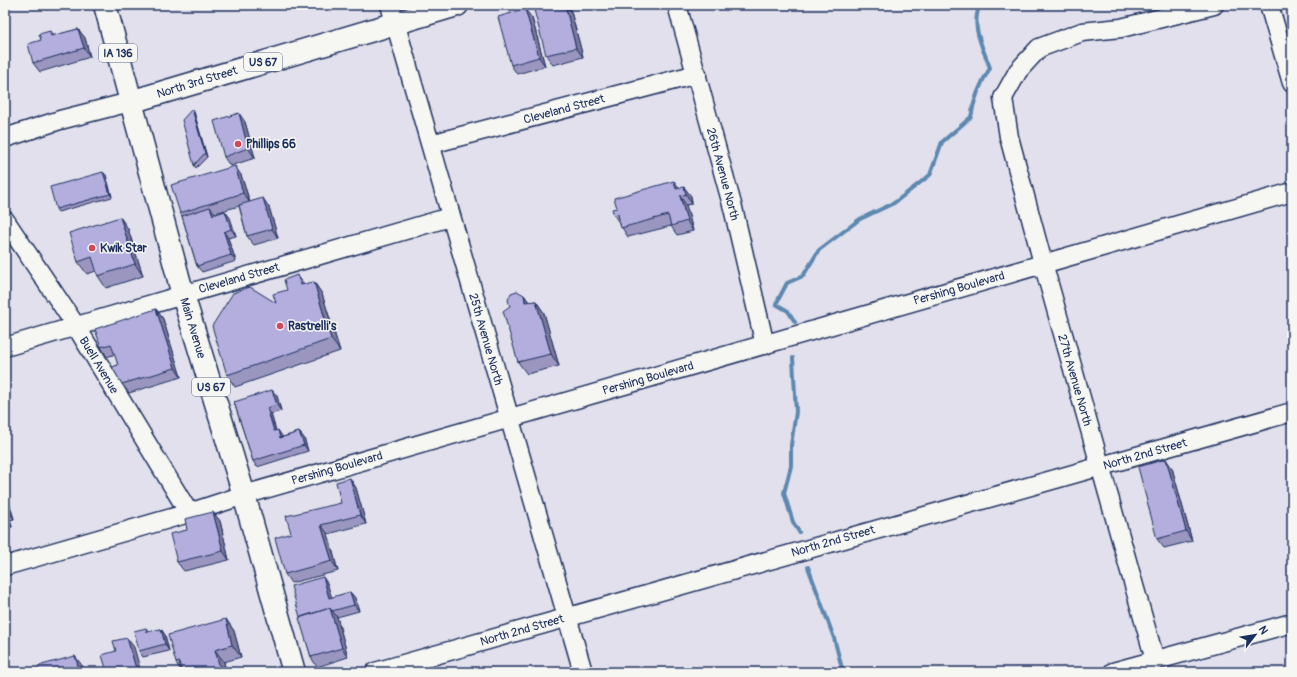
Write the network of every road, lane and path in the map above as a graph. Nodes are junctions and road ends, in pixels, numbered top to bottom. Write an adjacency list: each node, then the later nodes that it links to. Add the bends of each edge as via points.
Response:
1 (105, 5): 9 (main road, Main Avenue / IA 136)
2 (457, 5): 6 (main road, North 3rd Street / US 67)
3 (677, 5): 7 (street, 26th Avenue North)
4 (1214, 5): 15 (street, 27th Avenue North, via 1121,28 1082,32 1039,48 1018,71 1003,98 1010,137)
5 (1269, 5): 8 (street)
6 (393, 14): 9 (main road, North 3rd Street / US 67); 11 (street, 25th Avenue North)
7 (697, 74): 11 (street, Cleveland Street); 18 (street, 26th Avenue North, via 733,208)
8 (1292, 83)
9 (130, 102): 10 (street, North 3rd Street, via 60,120); 16 (main road, Main Avenue / US 67)
10 (5, 138)
11 (431, 144): 13 (street, 25th Avenue North)
12 (1292, 192): 15 (street, Pershing Boulevard)
13 (450, 217): 16 (street, Cleveland Street); 21 (street, 25th Avenue North)
14 (5, 220): 17 (street, Buell Avenue)
15 (1043, 263): 18 (street, Pershing Boulevard); 22 (street, 27th Avenue North)
16 (183, 294): 17 (street, Cleveland Street); 23 (main road, Main Avenue / US 67)
17 (76, 326): 19 (street, Cleveland Street); 24 (street, Buell Avenue)
18 (765, 345): 21 (street, Pershing Boulevard)
19 (5, 347)
20 (1292, 412): 22 (street, North 2nd Street)
21 (509, 418): 23 (street, Pershing Boulevard); 26 (street, 25th Avenue North)
22 (1100, 467): 26 (street, North 2nd Street); 28 (street, 27th Avenue North)
23 (244, 495): 24 (street, Pershing Boulevard); 29 (main road, Main Avenue / US 67)
24 (189, 513): 25 (street, Pershing Boulevard)
25 (5, 566)
26 (568, 617): 30 (street, North 2nd Street); 31 (street, 25th Avenue North)
27 (1292, 623): 28 (street)
28 (1156, 660): 32 (street)
29 (294, 672)
30 (375, 672)
31 (583, 672)
32 (1113, 672)

